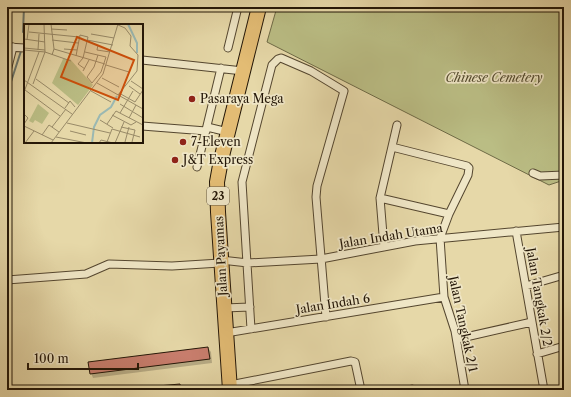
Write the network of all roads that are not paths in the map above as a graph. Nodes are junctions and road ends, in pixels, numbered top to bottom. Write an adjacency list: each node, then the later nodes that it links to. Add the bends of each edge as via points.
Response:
1 (238, 7): 5 (street)
2 (259, 7): 9 (highway, Jalan Payamas / 23)
3 (10, 47): 4 (street); 7 (street)
4 (24, 48)
5 (228, 48)
6 (143, 60): 8 (street)
7 (8, 66)
8 (221, 68): 9 (street); 12 (street)
9 (243, 71): 13 (highway, Jalan Payamas / 23)
10 (397, 125): 14 (street)
11 (143, 126): 12 (street)
12 (206, 129): 13 (street); 15 (street)
13 (228, 132): 25 (highway, Jalan Payamas / 23, via 217,182)
14 (392, 146): 18 (street); 19 (street, via 468,167 469,171)
15 (197, 167)
16 (533, 173): 17 (street, via 540,176)
17 (564, 175)
18 (380, 198): 19 (street); 23 (street)
19 (449, 214): 22 (street)
20 (564, 226): 21 (street, Jalan Indah Utama)
21 (516, 231): 22 (street, Jalan Indah Utama); 29 (street, Jalan Tangkak 2/2)
22 (440, 238): 23 (street, Jalan Indah Utama); 30 (street, Jalan Tangkak 2/1)
23 (384, 247): 24 (street, Jalan Indah Utama)
24 (321, 259): 26 (street, Jalan Indah Utama); 26 (street, via 317,186 344,91 311,71 281,58 275,60 272,65 242,182); 33 (street)
25 (220, 261): 26 (street, Jalan Indah Utama); 28 (street, Jalan Indah Utama, via 172,266 109,264 86,274); 32 (highway, Jalan Payamas / 23)
26 (248, 263): 31 (street)
27 (564, 275): 29 (street)
28 (7, 280)
29 (526, 286): 34 (street, Jalan Tangkak 2/2)
30 (444, 297): 33 (street, Jalan Indah 6); 37 (street, Jalan Tangkak 2/1)
31 (250, 307): 32 (street); 35 (street)
32 (224, 308): 36 (highway, Jalan Payamas / 23)
33 (326, 317): 35 (street, Jalan Indah 6)
34 (532, 322): 37 (street); 39 (street, Jalan Tangkak 2/2)
35 (251, 329): 36 (street, Jalan Indah 6)
36 (226, 334): 40 (highway, Jalan Payamas / 23)
37 (457, 339): 42 (street, Jalan Tangkak 2/1)
38 (564, 346): 39 (street)
39 (538, 354): 43 (street, Jalan Tangkak 2/2)
40 (230, 388): 41 (street, via 351,361 357,366)
41 (361, 390)
42 (465, 390)
43 (544, 390)

